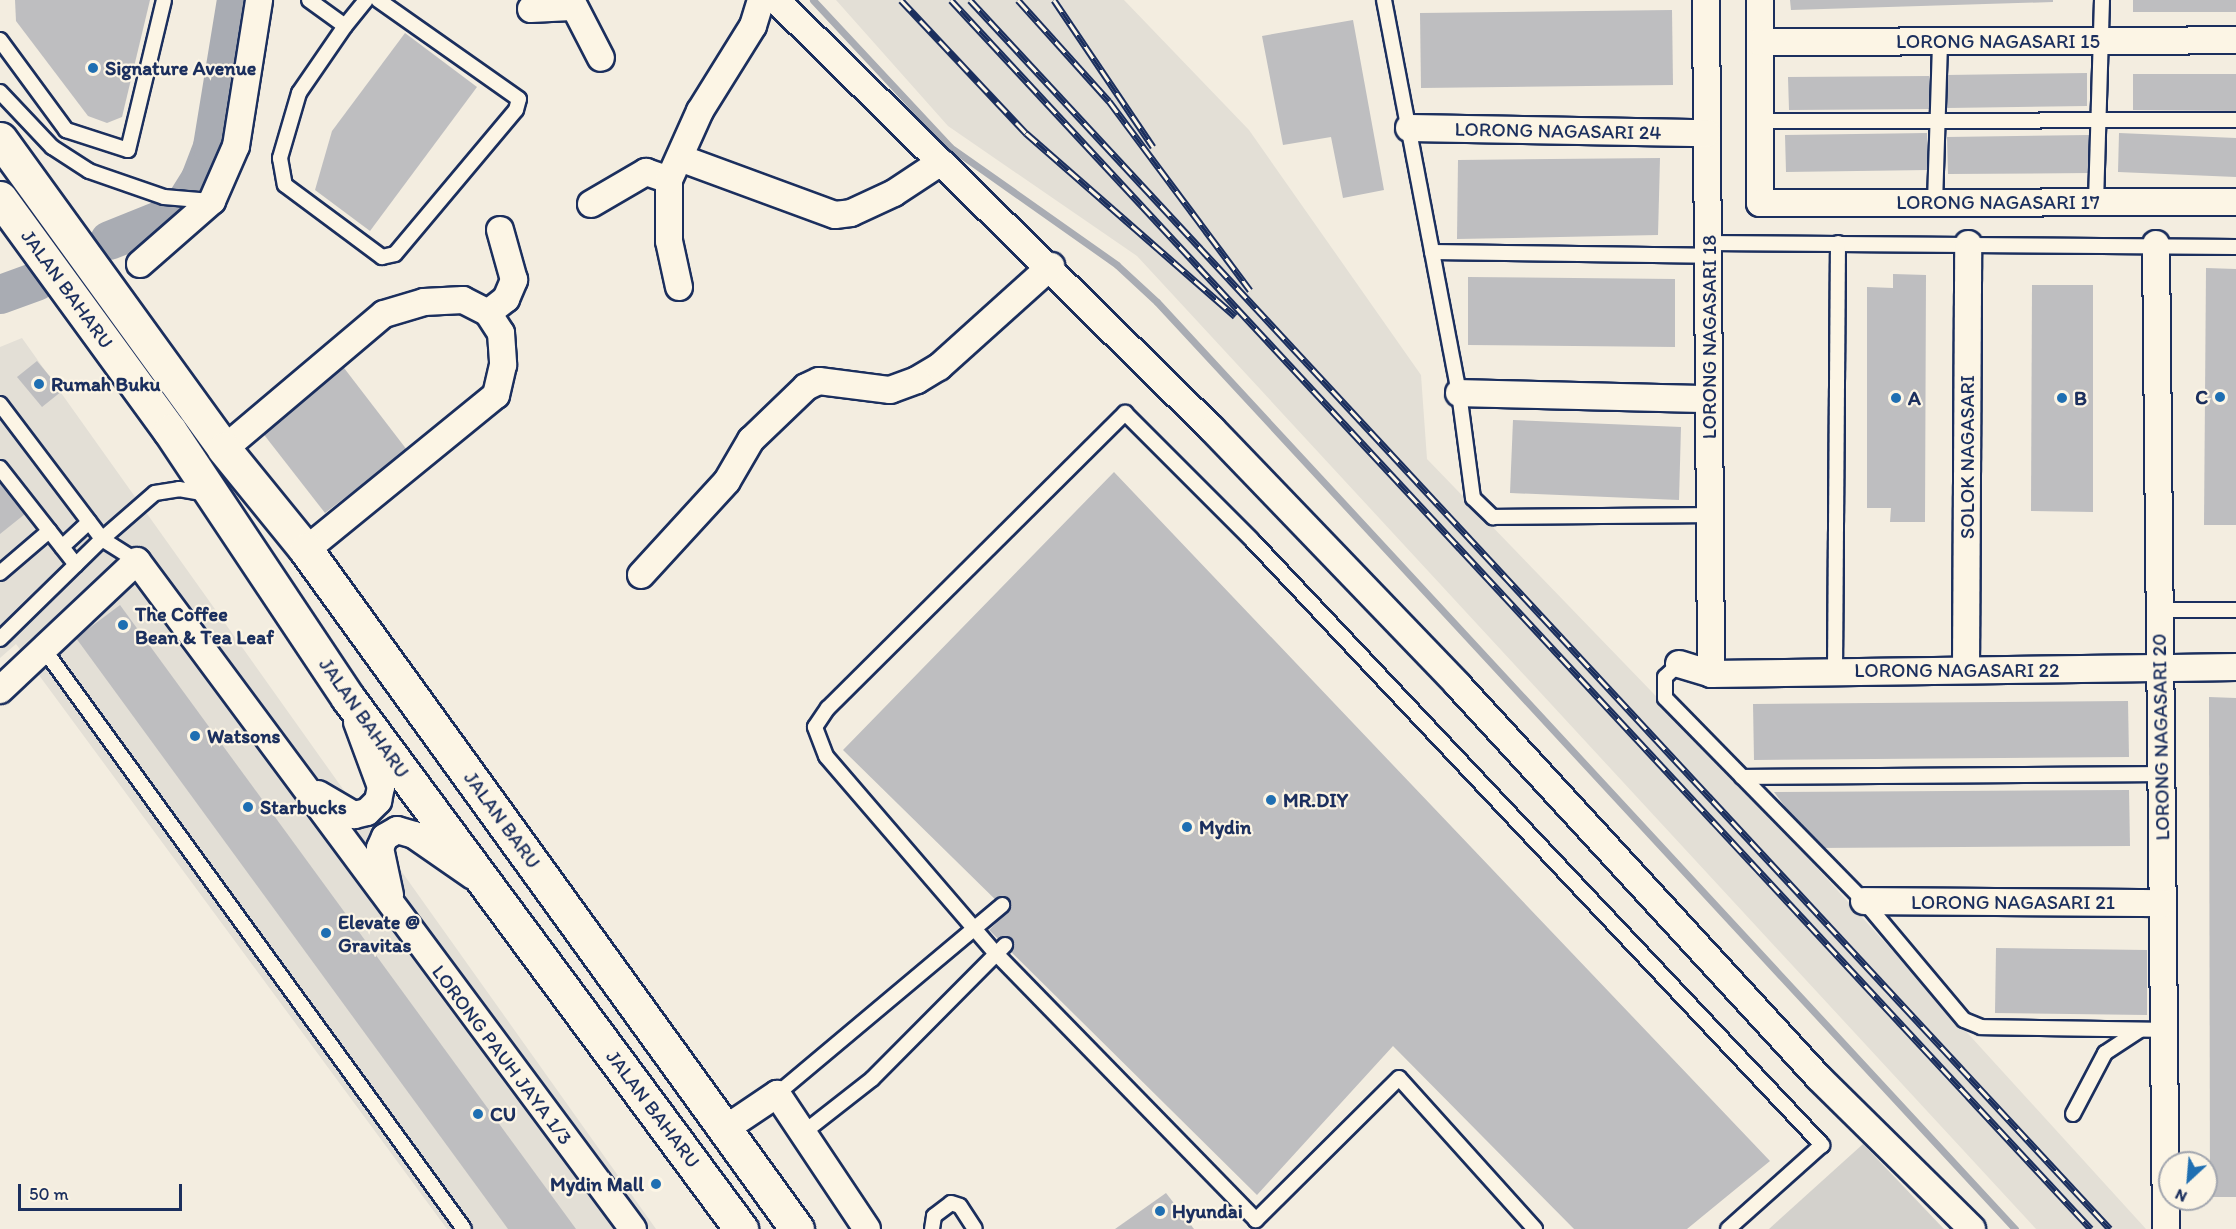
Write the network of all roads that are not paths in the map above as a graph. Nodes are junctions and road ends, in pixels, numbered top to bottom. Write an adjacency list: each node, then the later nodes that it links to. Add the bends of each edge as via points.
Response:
1 (165, 0): 15 (lane, via 128,150 101,145 66,130)
2 (259, 0): 32 (street, via 236,146)
3 (309, 0): 14 (lane)
4 (366, 0): 14 (lane)
5 (378, 0): 14 (lane, via 519,99 516,110 395,254 382,257 285,185 280,158 299,93)
6 (761, 0): 30 (street, via 753,26 700,111)
7 (776, 0): 29 (street)
8 (1384, 0): 26 (lane)
9 (1706, 0): 27 (street, LORONG NAGASARI 18)
10 (1760, 0): 19 (street)
11 (2102, 0): 18 (lane)
12 (571, 4): 13 (street); 20 (street)
13 (531, 9)
14 (345, 26)
15 (0, 40)
16 (2236, 40): 18 (street, LORONG NAGASARI 15)
17 (1940, 41): 18 (street, LORONG NAGASARI 15); 19 (street, LORONG NAGASARI 15); 22 (lane)
18 (2101, 41): 23 (lane)
19 (1760, 42): 25 (street)
20 (601, 58)
21 (0, 92): 32 (lane, via 61,153 115,183 164,197)
22 (1938, 120): 23 (lane); 25 (lane); 33 (lane)
23 (2099, 120): 24 (lane); 34 (lane)
24 (2236, 120)
25 (1760, 121): 33 (street, LORONG NAGASARI 17, via 1760,203)
26 (1409, 128): 27 (street, LORONG NAGASARI 24); 43 (lane)
27 (1707, 133): 42 (street, LORONG NAGASARI 18)
28 (4, 145): 51 (highway, JALAN BAHARU)
29 (941, 162): 30 (street, via 894,193 851,213 835,215); 45 (street)
30 (675, 169): 36 (street, via 646,172); 46 (street, via 669,241)
31 (0, 198): 54 (highway, JALAN BAHARU, via 170,431)
32 (206, 201): 44 (street)
33 (1935, 202): 34 (street, LORONG NAGASARI 17)
34 (2096, 202): 35 (street, LORONG NAGASARI 17)
35 (2236, 202)
36 (591, 204)
37 (500, 230): 47 (street, via 513,280 506,299)
38 (1838, 243): 39 (lane); 42 (lane); 73 (lane)
39 (1968, 244): 40 (lane); 72 (street, SOLOK NAGASARI)
40 (2157, 244): 41 (lane); 65 (street, LORONG NAGASARI 20)
41 (2236, 247)
42 (1708, 250): 43 (lane); 49 (street, LORONG NAGASARI 18)
43 (1432, 252): 48 (lane)
44 (140, 264)
45 (1051, 266): 64 (street, via 939,367 917,380 890,390 819,381 806,387 751,440 727,481); 101 (street, via 1067,290 1212,429 1457,684 1819,1078)
46 (679, 287)
47 (488, 313): 52 (street, via 463,300 424,302 384,314); 60 (street, via 501,333 503,365 495,394)
48 (1459, 393): 49 (street); 55 (lane, via 1473,498 1493,517)
49 (1709, 399): 55 (street, LORONG NAGASARI 18)
50 (0, 404): 56 (lane)
51 (200, 415): 52 (highway, JALAN BARU)
52 (224, 449): 60 (highway, JALAN BARU)
53 (0, 468): 57 (lane)
54 (210, 495): 58 (lane, via 179,489 155,493); 76 (highway, JALAN BAHARU)
55 (1710, 515): 74 (street, LORONG NAGASARI 18)
56 (89, 522): 58 (lane); 59 (lane)
57 (49, 531): 59 (lane); 63 (lane)
58 (102, 539): 61 (lane); 62 (lane)
59 (62, 547): 62 (lane)
60 (306, 550): 90 (highway, JALAN BARU)
61 (137, 561): 68 (street); 79 (street, LORONG PAUH JAYA 1/3)
62 (76, 565): 67 (lane)
63 (0, 573)
64 (641, 575)
65 (2160, 610): 66 (lane); 71 (street, LORONG NAGASARI 20)
66 (2236, 610)
67 (0, 639)
68 (43, 648): 75 (street); 92 (lane)
69 (1679, 664): 74 (street, LORONG NAGASARI 22); 78 (lane, via 1665,677 1665,698)
70 (2236, 667): 71 (street, LORONG NAGASARI 22)
71 (2160, 668): 72 (street, LORONG NAGASARI 22); 77 (street, LORONG NAGASARI 20)
72 (1966, 670): 73 (street, LORONG NAGASARI 22)
73 (1835, 671): 74 (street, LORONG NAGASARI 22)
74 (1711, 674)
75 (0, 690)
76 (348, 698): 79 (street, via 381,787 378,801 367,812 354,815 339,810); 80 (highway, JALAN BAHARU)
77 (2162, 774): 78 (lane); 82 (street, LORONG NAGASARI 20)
78 (1742, 777): 81 (lane)
79 (301, 781): 84 (street, LORONG PAUH JAYA 1/3)
80 (481, 881): 84 (street, via 414,836 397,830 385,837 380,848); 94 (highway, JALAN BAHARU)
81 (1864, 901): 82 (street, LORONG NAGASARI 21); 87 (lane, via 1972,1025)
82 (2163, 903): 87 (street, LORONG NAGASARI 20)
83 (1002, 905): 85 (lane)
84 (396, 914): 93 (street, LORONG PAUH JAYA 1/3)
85 (976, 928): 86 (lane); 88 (lane); 100 (lane, via 826,756 815,727 828,708 1125,413 1251,539 1822,1146)
86 (1001, 950): 91 (lane, via 872,1079); 99 (lane, via 1256,1220 1399,1078)
87 (2152, 1030): 89 (lane, via 2105,1053); 102 (street, LORONG NAGASARI 20)
88 (777, 1094): 90 (street); 91 (street)
89 (2073, 1114)
90 (725, 1129): 95 (highway, JALAN BARU)
91 (803, 1133): 96 (street)
92 (464, 1229)
93 (633, 1229)
94 (741, 1229)
95 (797, 1229)
96 (867, 1229)
97 (932, 1229): 98 (lane, via 934,1216 951,1203 960,1206)
98 (975, 1229)
99 (1535, 1229)
100 (1728, 1229)
101 (1972, 1229)
102 (2166, 1229)

